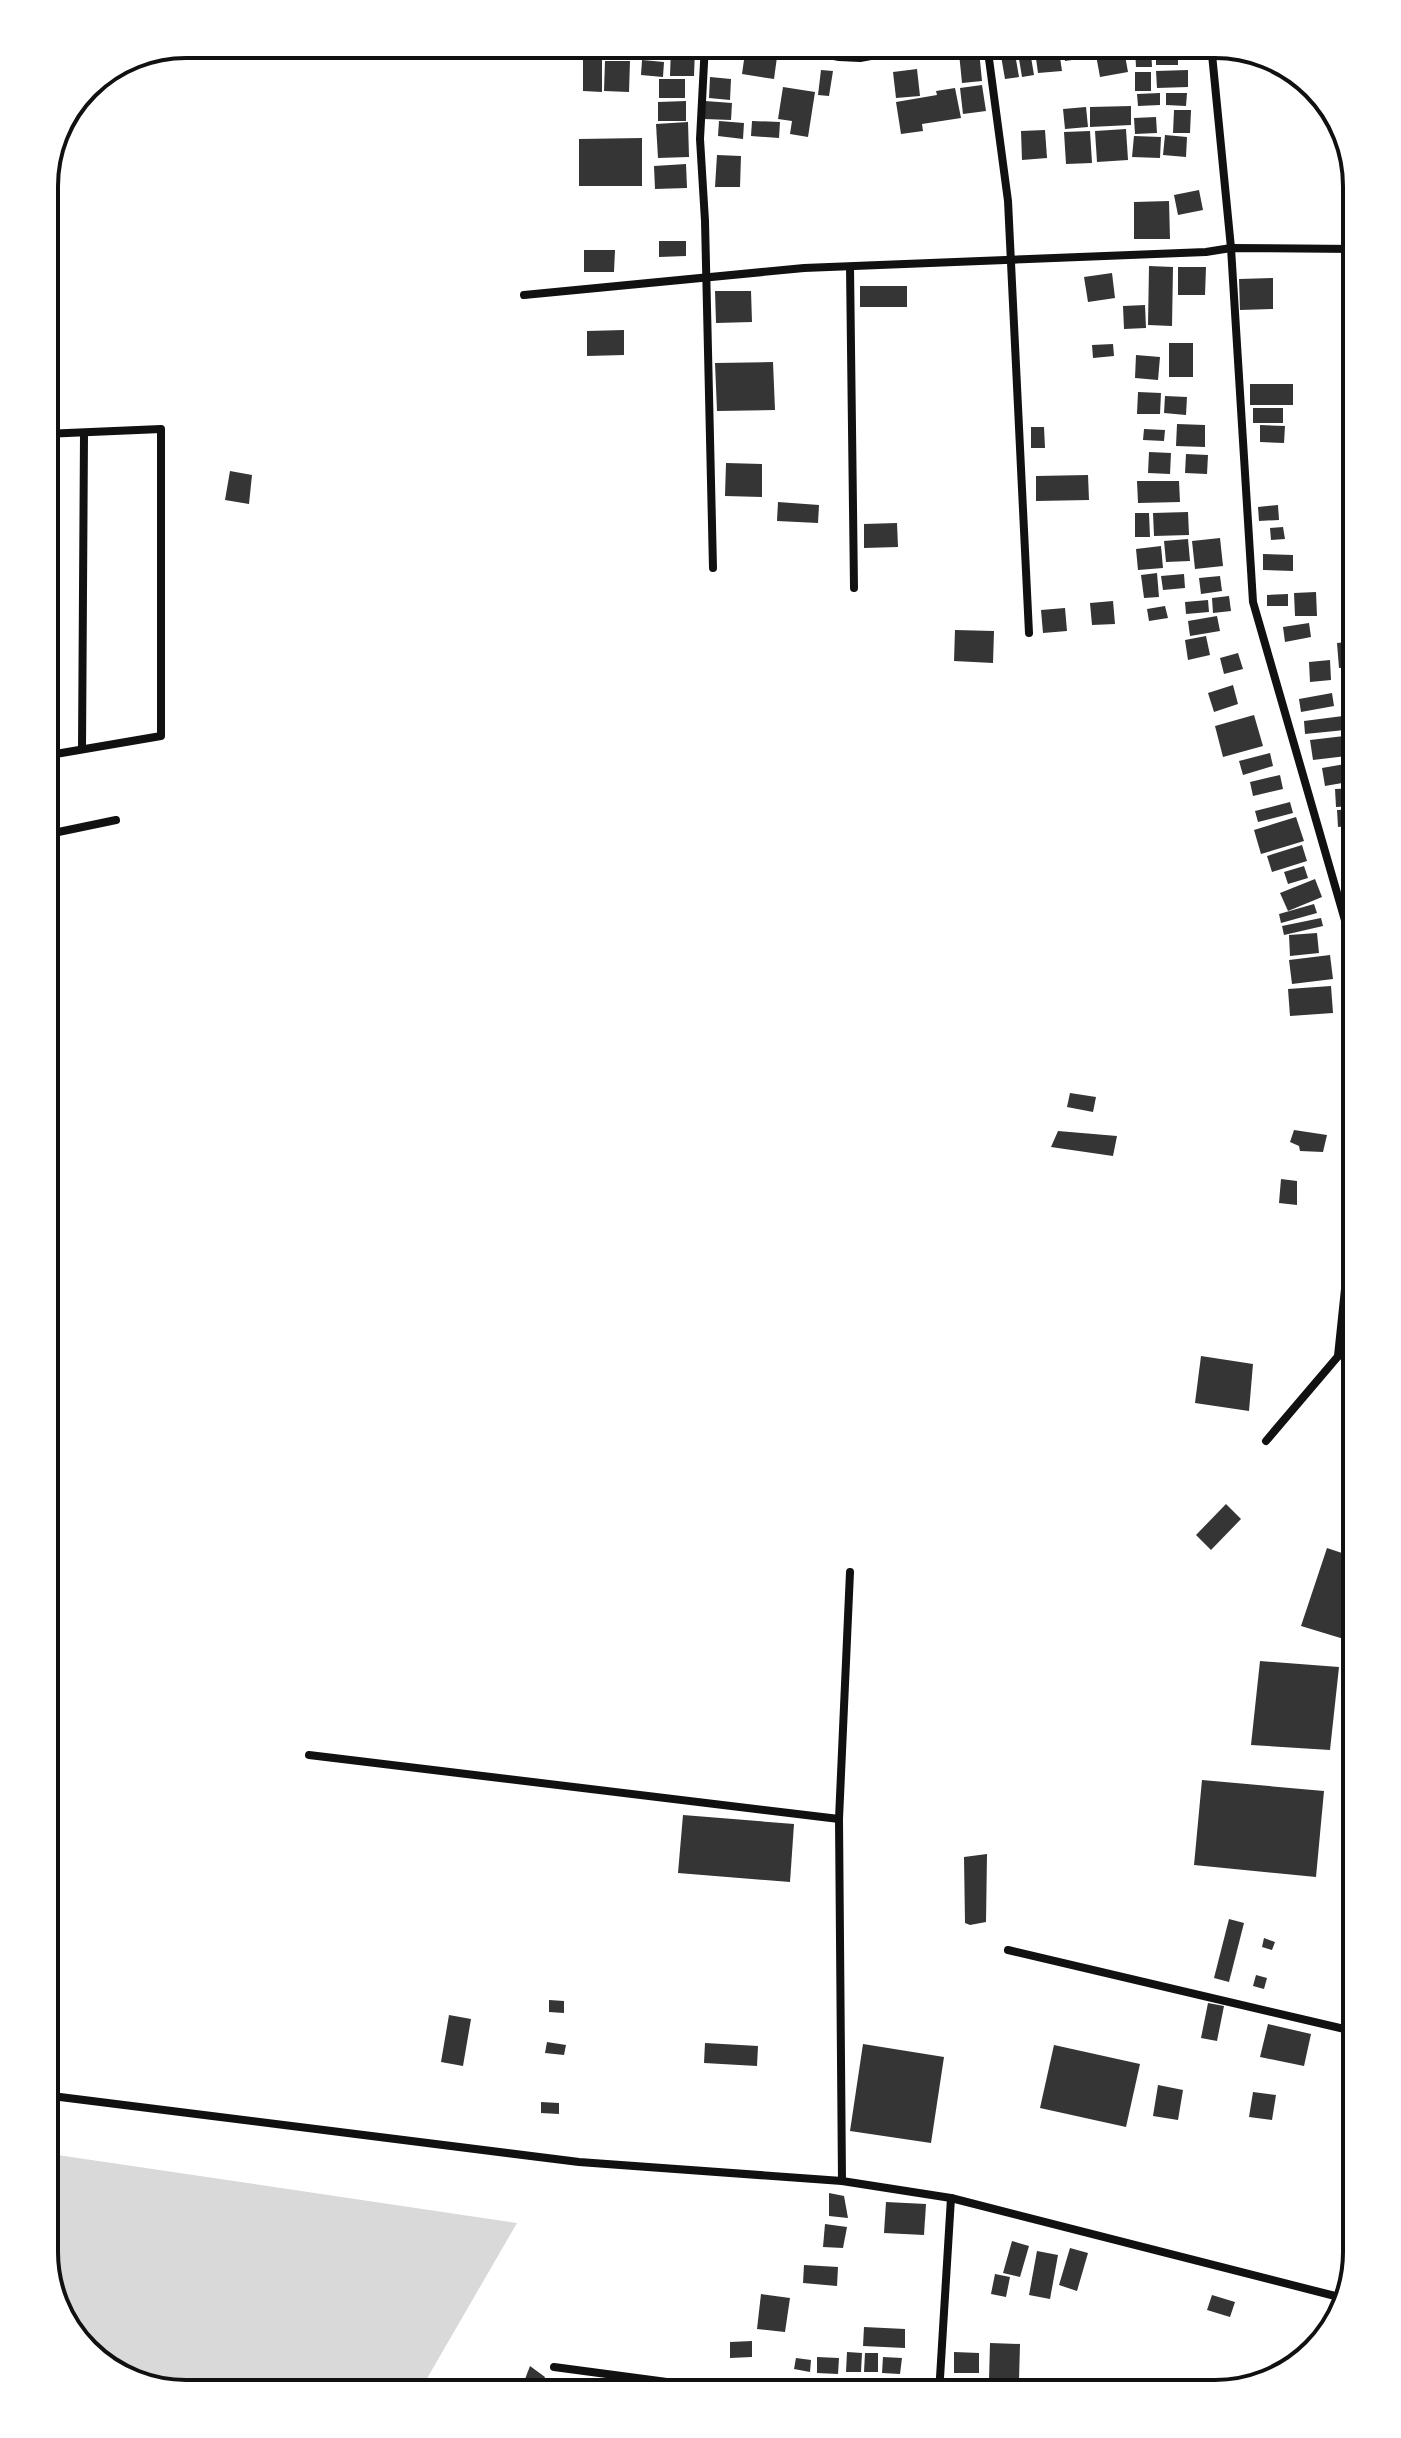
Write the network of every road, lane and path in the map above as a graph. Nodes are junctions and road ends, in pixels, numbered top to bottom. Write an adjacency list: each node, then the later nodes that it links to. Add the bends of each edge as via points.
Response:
1 (704, 58): 8 (street, via 700,139)
2 (989, 58): 6 (street, via 1008,201)
3 (1212, 58): 4 (street)
4 (1231, 248): 5 (street); 6 (street); 19 (street, via 1253,602)
5 (1343, 249)
6 (1010, 260): 7 (street); 14 (street)
7 (850, 267): 8 (street); 13 (street)
8 (706, 277): 9 (street); 12 (street)
9 (524, 295)
10 (58, 434): 11 (street)
11 (84, 434): 15 (street); 15 (street, via 161,429 161,736)
12 (713, 568)
13 (854, 588)
14 (1029, 633)
15 (82, 749): 16 (street)
16 (58, 753)
17 (116, 820): 18 (street)
18 (58, 832)
19 (1343, 914)
20 (1343, 1318): 22 (street)
21 (1343, 1350): 22 (street)
22 (1338, 1356): 23 (street)
23 (1266, 1441)
24 (850, 1572): 26 (street)
25 (309, 1755): 26 (street)
26 (839, 1819): 30 (street)
27 (1008, 1950): 28 (street)
28 (1343, 2029)
29 (58, 2097): 30 (street, via 579,2162)
30 (842, 2181): 31 (street)
31 (951, 2198): 32 (street); 35 (street)
32 (1335, 2296)
33 (554, 2367): 34 (street)
34 (652, 2380)
35 (940, 2380)

